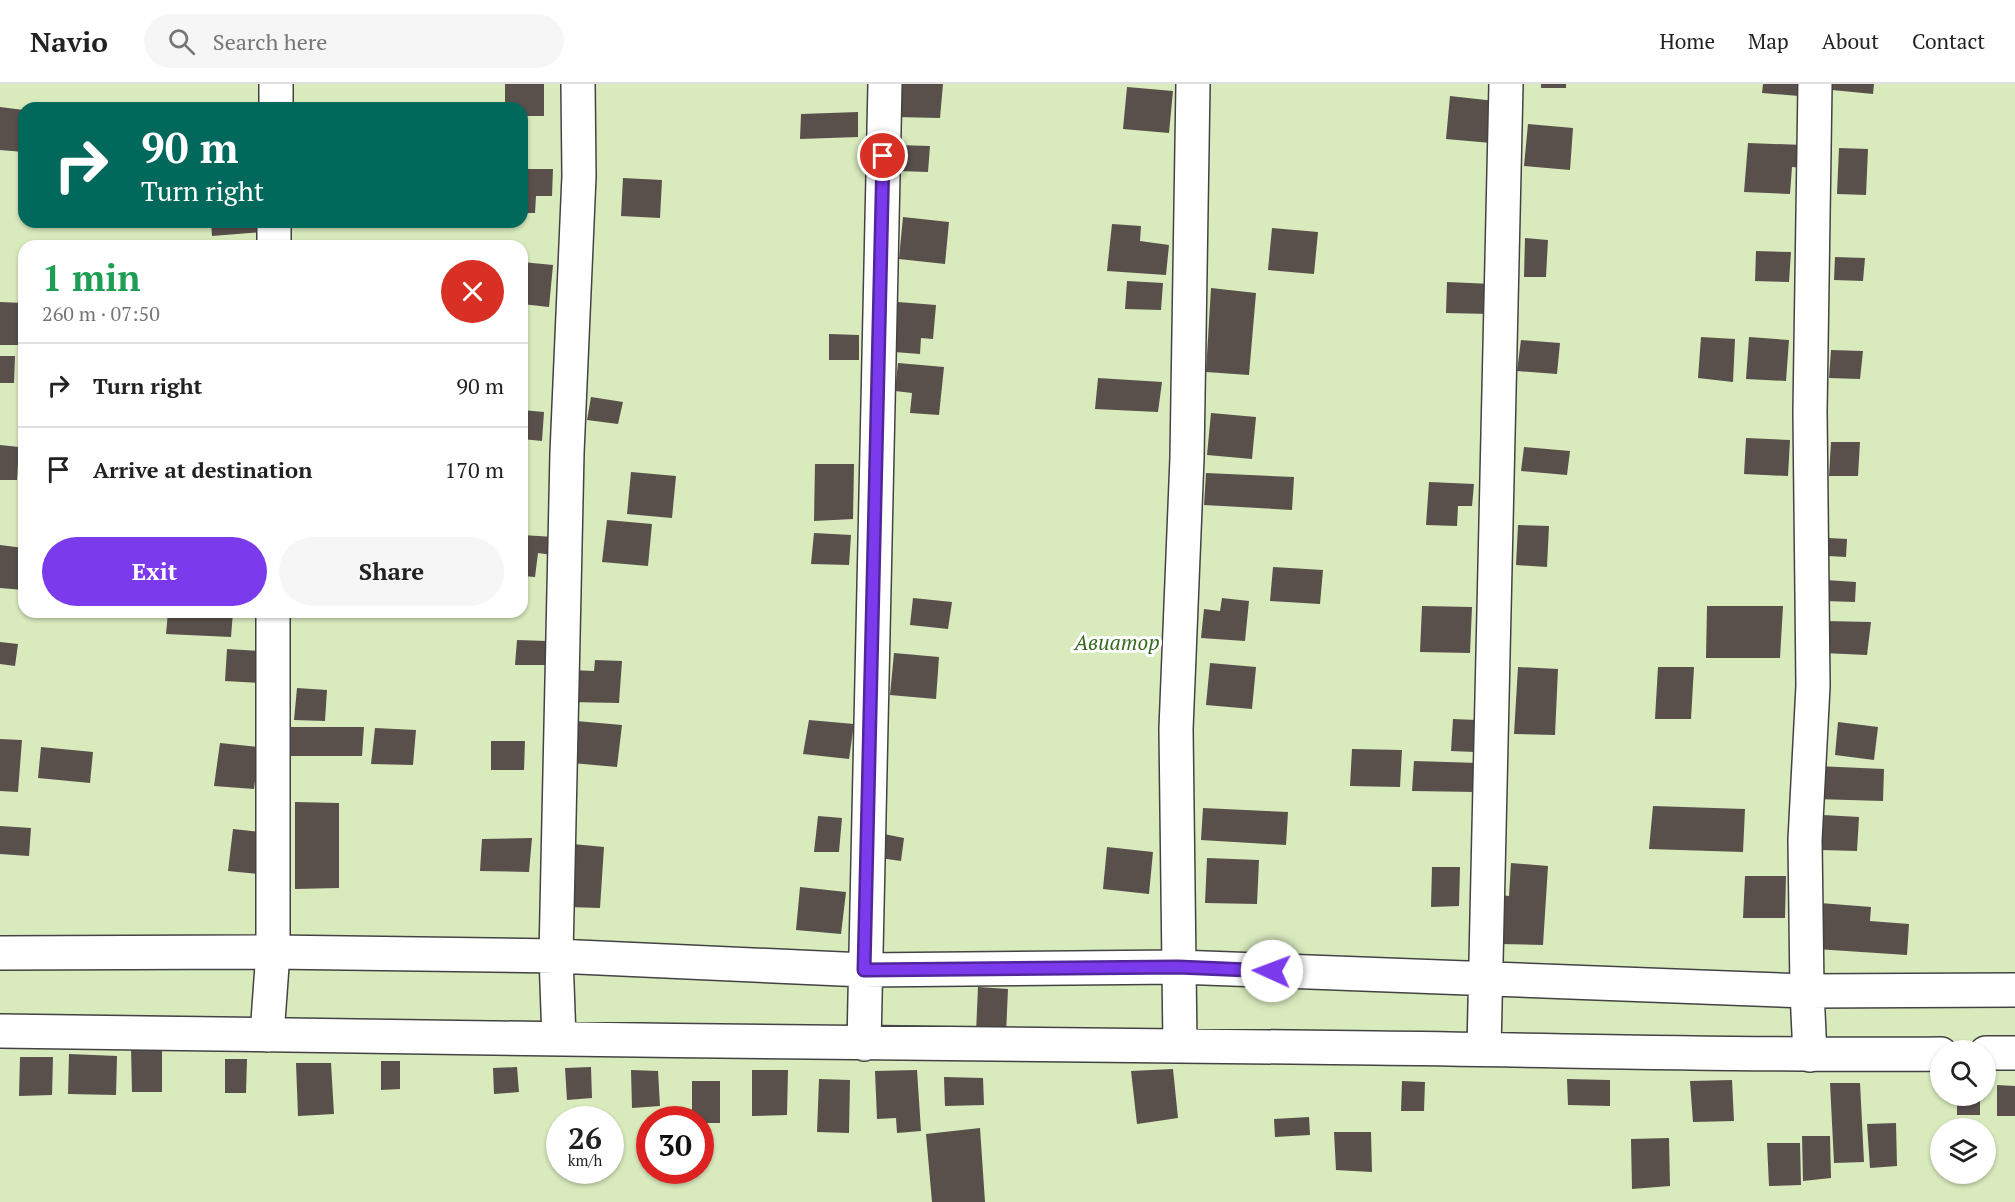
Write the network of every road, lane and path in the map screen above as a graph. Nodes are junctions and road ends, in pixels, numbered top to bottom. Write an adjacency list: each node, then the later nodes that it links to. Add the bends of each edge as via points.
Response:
1 (276, 84): 7 (street)
2 (578, 84): 11 (street, via 579,176 567,453)
3 (885, 84): 13 (street)
4 (1193, 84): 12 (street, via 1187,458 1176,729)
5 (1506, 84): 14 (street)
6 (1815, 84): 16 (street, via 1810,412 1813,686 1805,840)
7 (276, 102)
8 (273, 618): 9 (street)
9 (273, 952): 10 (street); 11 (street); 18 (street)
10 (0, 953)
11 (556, 956): 13 (street); 19 (street)
12 (1178, 967): 13 (street); 14 (street); 21 (street)
13 (864, 970): 20 (street)
14 (1485, 978): 16 (street); 22 (street)
15 (2015, 990): 16 (street)
16 (1807, 991): 26 (street)
17 (0, 1031): 18 (street)
18 (267, 1035): 19 (street)
19 (559, 1039): 20 (street)
20 (864, 1044): 21 (street)
21 (1180, 1046): 22 (street)
22 (1484, 1049): 26 (street)
23 (1996, 1053): 24 (street)
24 (2015, 1053)
25 (1930, 1054): 26 (street)
26 (1810, 1055)

